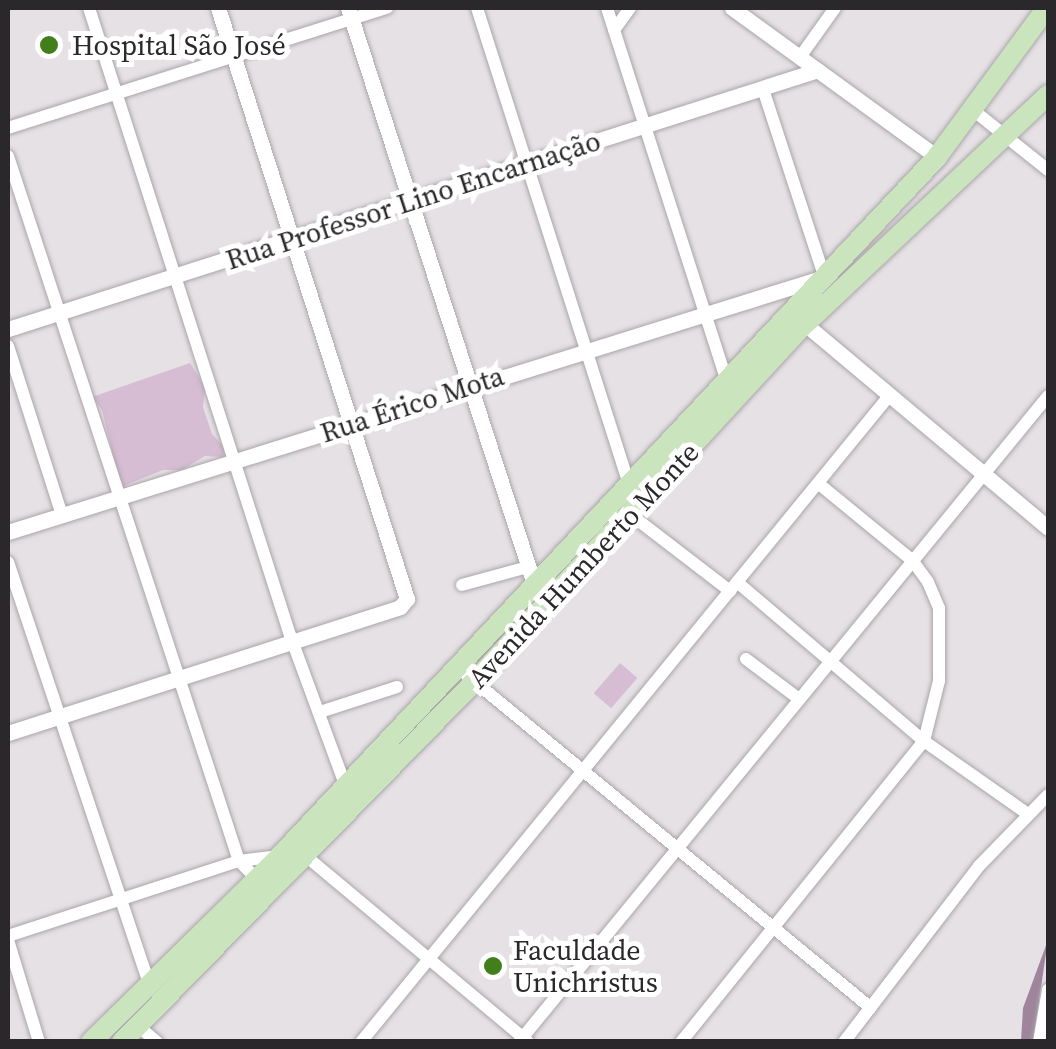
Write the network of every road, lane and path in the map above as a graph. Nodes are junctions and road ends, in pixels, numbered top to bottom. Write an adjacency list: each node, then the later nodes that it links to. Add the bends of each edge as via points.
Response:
1 (90, 8): 16 (street)
2 (218, 8): 12 (street)
3 (387, 8): 10 (street)
4 (477, 8): 24 (street)
5 (607, 8): 11 (street)
6 (630, 8): 11 (street)
7 (732, 8): 13 (street)
8 (835, 8): 13 (street)
9 (1037, 11): 18 (main road, Avenida Humberto Monte)
10 (350, 13): 12 (street); 26 (street)
11 (614, 30): 19 (street)
12 (233, 56): 16 (street); 27 (street)
13 (800, 57): 14 (street)
14 (818, 70): 15 (street, Rua Professor Lino Encarnação); 23 (street)
15 (763, 90): 19 (street, Rua Professor Lino Encarnação); 28 (street)
16 (117, 94): 20 (street); 29 (street)
17 (1048, 95): 21 (main road, Avenida Humberto Monte)
18 (972, 110): 21 (street); 23 (main road, Avenida Humberto Monte)
19 (645, 125): 24 (street, Rua Professor Lino Encarnação); 30 (street)
20 (8, 128)
21 (1010, 138): 25 (street); 32 (main road, Avenida Humberto Monte)
22 (8, 156): 31 (street)
23 (936, 156): 28 (main road, Avenida Humberto Monte)
24 (527, 164): 26 (street, Rua Professor Lino Encarnação); 35 (street)
25 (1048, 170)
26 (410, 200): 27 (street, Rua Professor Lino Encarnação); 37 (street)
27 (292, 239): 29 (street, Rua Professor Lino Encarnação); 40 (street)
28 (820, 276): 30 (street, Rua Érico Mota); 36 (main road, Avenida Humberto Monte)
29 (174, 278): 31 (street, Rua Professor Lino Encarnação); 41 (street)
30 (705, 311): 35 (street, Rua Érico Mota); 36 (street)
31 (60, 312): 33 (street, Rua Professor Lino Encarnação); 45 (street)
32 (805, 324): 38 (street); 47 (main road, Avenida Humberto Monte)
33 (8, 329)
34 (8, 346): 46 (street)
35 (587, 349): 37 (street, Rua Érico Mota); 43 (street)
36 (726, 378): 43 (main road, Avenida Humberto Monte)
37 (470, 386): 40 (street, Rua Érico Mota); 52 (street)
38 (890, 396): 42 (street); 44 (street)
39 (1048, 396): 42 (street)
40 (352, 424): 41 (street, Rua Érico Mota); 55 (street, via 406,599 400,607)
41 (234, 461): 45 (street, Rua Érico Mota); 55 (street)
42 (984, 474): 48 (street); 50 (street)
43 (630, 484): 52 (main road, Avenida Humberto Monte)
44 (818, 484): 50 (street); 54 (street)
45 (120, 496): 46 (street, Rua Érico Mota); 59 (street)
46 (62, 514): 49 (street, Rua Érico Mota)
47 (631, 514): 54 (street); 60 (main road, Avenida Humberto Monte)
48 (1048, 528)
49 (8, 532)
50 (913, 561): 57 (street); 66 (street, via 934,594 941,629 939,681)
51 (8, 562): 64 (street)
52 (531, 576): 53 (street); 58 (main road, Avenida Humberto Monte)
53 (462, 585)
54 (733, 586): 57 (street); 67 (street)
55 (292, 642): 59 (street); 63 (street)
56 (746, 659): 62 (street)
57 (831, 660): 62 (street); 66 (street)
58 (457, 667): 60 (street); 68 (main road, Avenida Humberto Monte)
59 (182, 678): 64 (street); 73 (street)
60 (475, 682): 67 (street); 72 (main road, Avenida Humberto Monte)
61 (397, 687): 63 (street)
62 (799, 699): 71 (street)
63 (320, 712): 68 (street)
64 (60, 716): 65 (street); 75 (street)
65 (8, 733)
66 (924, 741): 70 (street); 76 (street)
67 (582, 770): 71 (street); 78 (street)
68 (346, 786): 72 (main road, Avenida Humberto Monte)
69 (1048, 794): 70 (street)
70 (1028, 814): 81 (street, via 978,866)
71 (677, 850): 76 (street); 83 (street)
72 (293, 853): 73 (street); 74 (main road, Avenida Humberto Monte); 78 (street); 82 (main road, Avenida Humberto Monte)
73 (239, 861): 74 (street); 75 (street)
74 (257, 879): 79 (main road, Avenida Humberto Monte)
75 (122, 900): 77 (street); 79 (street)
76 (777, 928): 81 (street); 89 (street)
77 (8, 938): 84 (street)
78 (429, 958): 83 (street); 88 (street)
79 (149, 984): 85 (main road, Avenida Humberto Monte)
80 (1048, 990): 91 (street)
81 (871, 1008): 90 (street)
82 (138, 1026): 86 (main road, Avenida Humberto Monte); 87 (street)
83 (523, 1040)
84 (39, 1042)
85 (91, 1042)
86 (122, 1042)
87 (157, 1042)
88 (361, 1042)
89 (681, 1042)
90 (844, 1042)
91 (1039, 1042)

